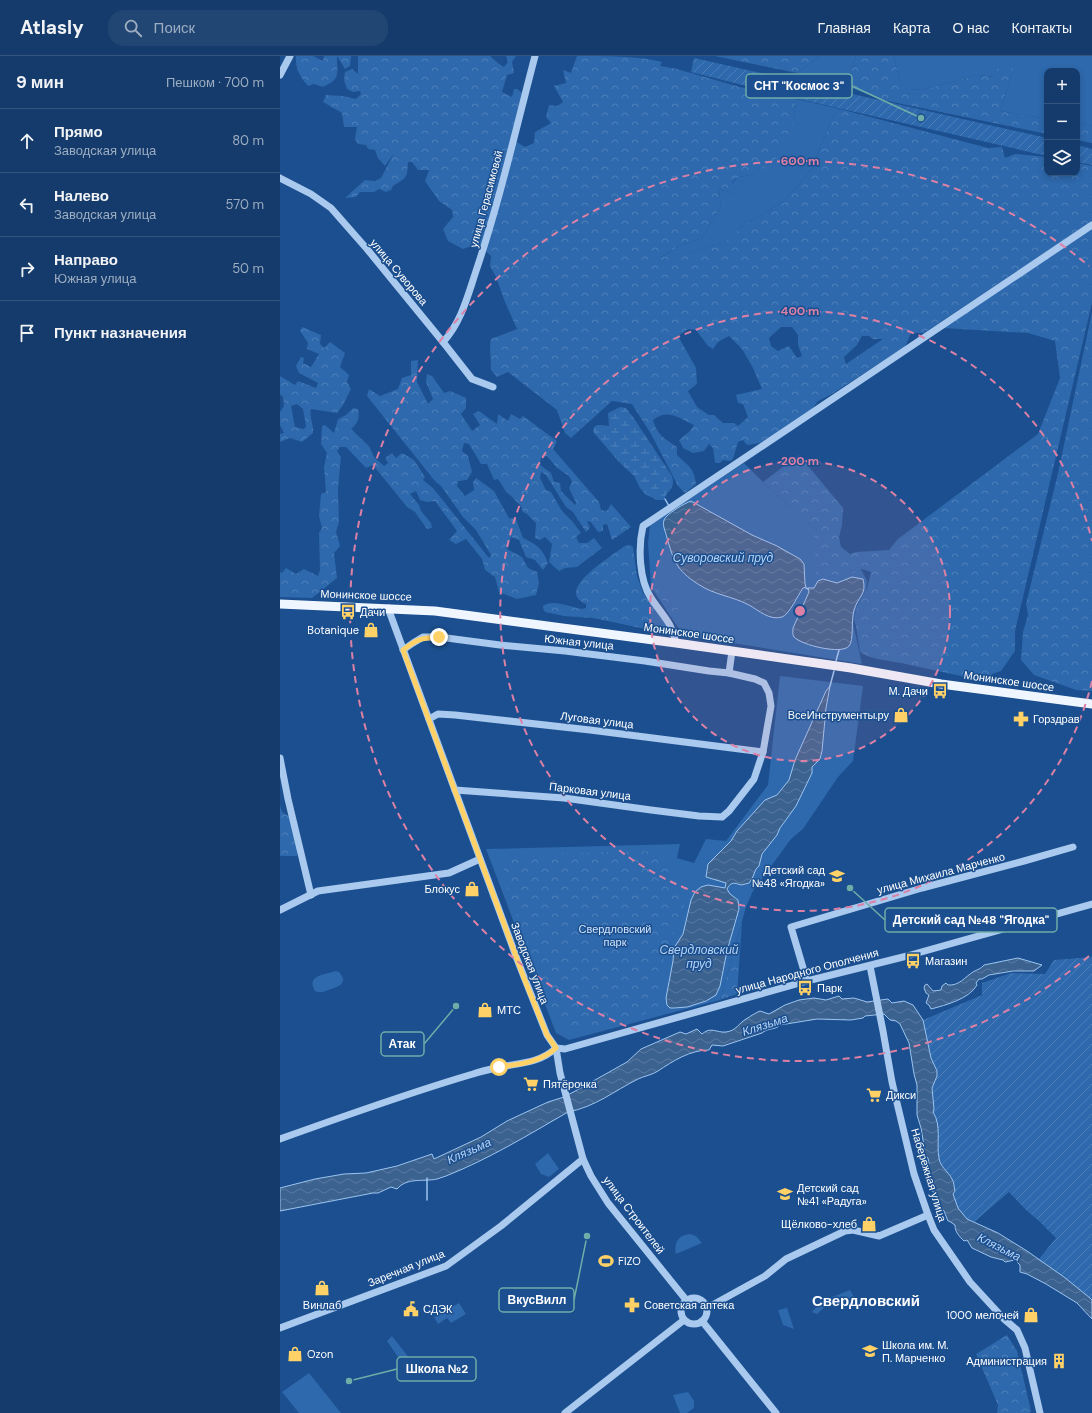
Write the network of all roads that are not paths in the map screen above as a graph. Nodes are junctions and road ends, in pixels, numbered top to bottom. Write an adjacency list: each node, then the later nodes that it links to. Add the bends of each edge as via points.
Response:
1 (290, 56): 3 (street)
2 (535, 56): 6 (street, улица Герасимовой, via 481,256 464,307 452,333)
3 (280, 75)
4 (280, 178): 6 (street, улица Суворова, via 331,208)
5 (1092, 225): 10 (street, via 643,526 640,548 645,588 672,626)
6 (443, 342): 7 (street, улица Суворова, via 472,379)
7 (494, 388)
8 (280, 604): 9 (main road, Монинское шоссе)
9 (388, 608): 10 (main road, Монинское шоссе, via 435,610); 11 (street, Заводская улица)
10 (676, 643): 12 (main road, Монинское шоссе)
11 (403, 650): 13 (street, Южная улица, via 423,638 439,637); 15 (street, Заводская улица)
12 (732, 651): 13 (street); 14 (main road, Монинское шоссе, via 941,684)
13 (729, 673): 16 (street, Южная улица, via 764,683 769,693 771,706)
14 (1092, 704)
15 (429, 719): 16 (street, Луговая улица, via 438,714 455,715); 18 (street, Заводская улица)
16 (763, 752): 18 (street, Парковая улица, via 754,779 730,811 722,817 564,798)
17 (280, 759): 21 (street)
18 (455, 790): 20 (street, Заводская улица)
19 (1073, 847): 25 (street, улица Михаила Марченко, via 791,927)
20 (480, 859): 21 (street, via 449,873 318,891); 26 (street, Заводская улица, via 547,1035)
21 (311, 895): 23 (street)
22 (1092, 904): 24 (street, улица Народного Ополчения)
23 (280, 910)
24 (870, 966): 25 (street, улица Народного Ополчения); 29 (street, Набережная улица, via 902,1125 914,1174)
25 (807, 981): 26 (street, улица Народного Ополчения, via 565,1049)
26 (556, 1048): 27 (street, via 549,1055 533,1061 474,1074 345,1115); 28 (street, улица Строителей, via 560,1074)
27 (280, 1139)
28 (583, 1159): 30 (street, улица Строителей, via 608,1203); 34 (street, Заречная улица, via 501,1226 446,1266)
29 (928, 1215): 31 (street, via 879,1236 853,1230 845,1231 786,1260 765,1276); 37 (street, Набережная улица, via 934,1230 970,1282 1017,1330 1025,1348)
30 (687, 1301): 31 (street, via 696,1298 705,1303); 32 (street, via 681,1312)
31 (707, 1308): 33 (street)
32 (684, 1320): 33 (street, via 691,1324); 35 (street)
33 (702, 1321): 36 (street)
34 (280, 1328)
35 (565, 1413)
36 (776, 1413)
37 (1040, 1413)

